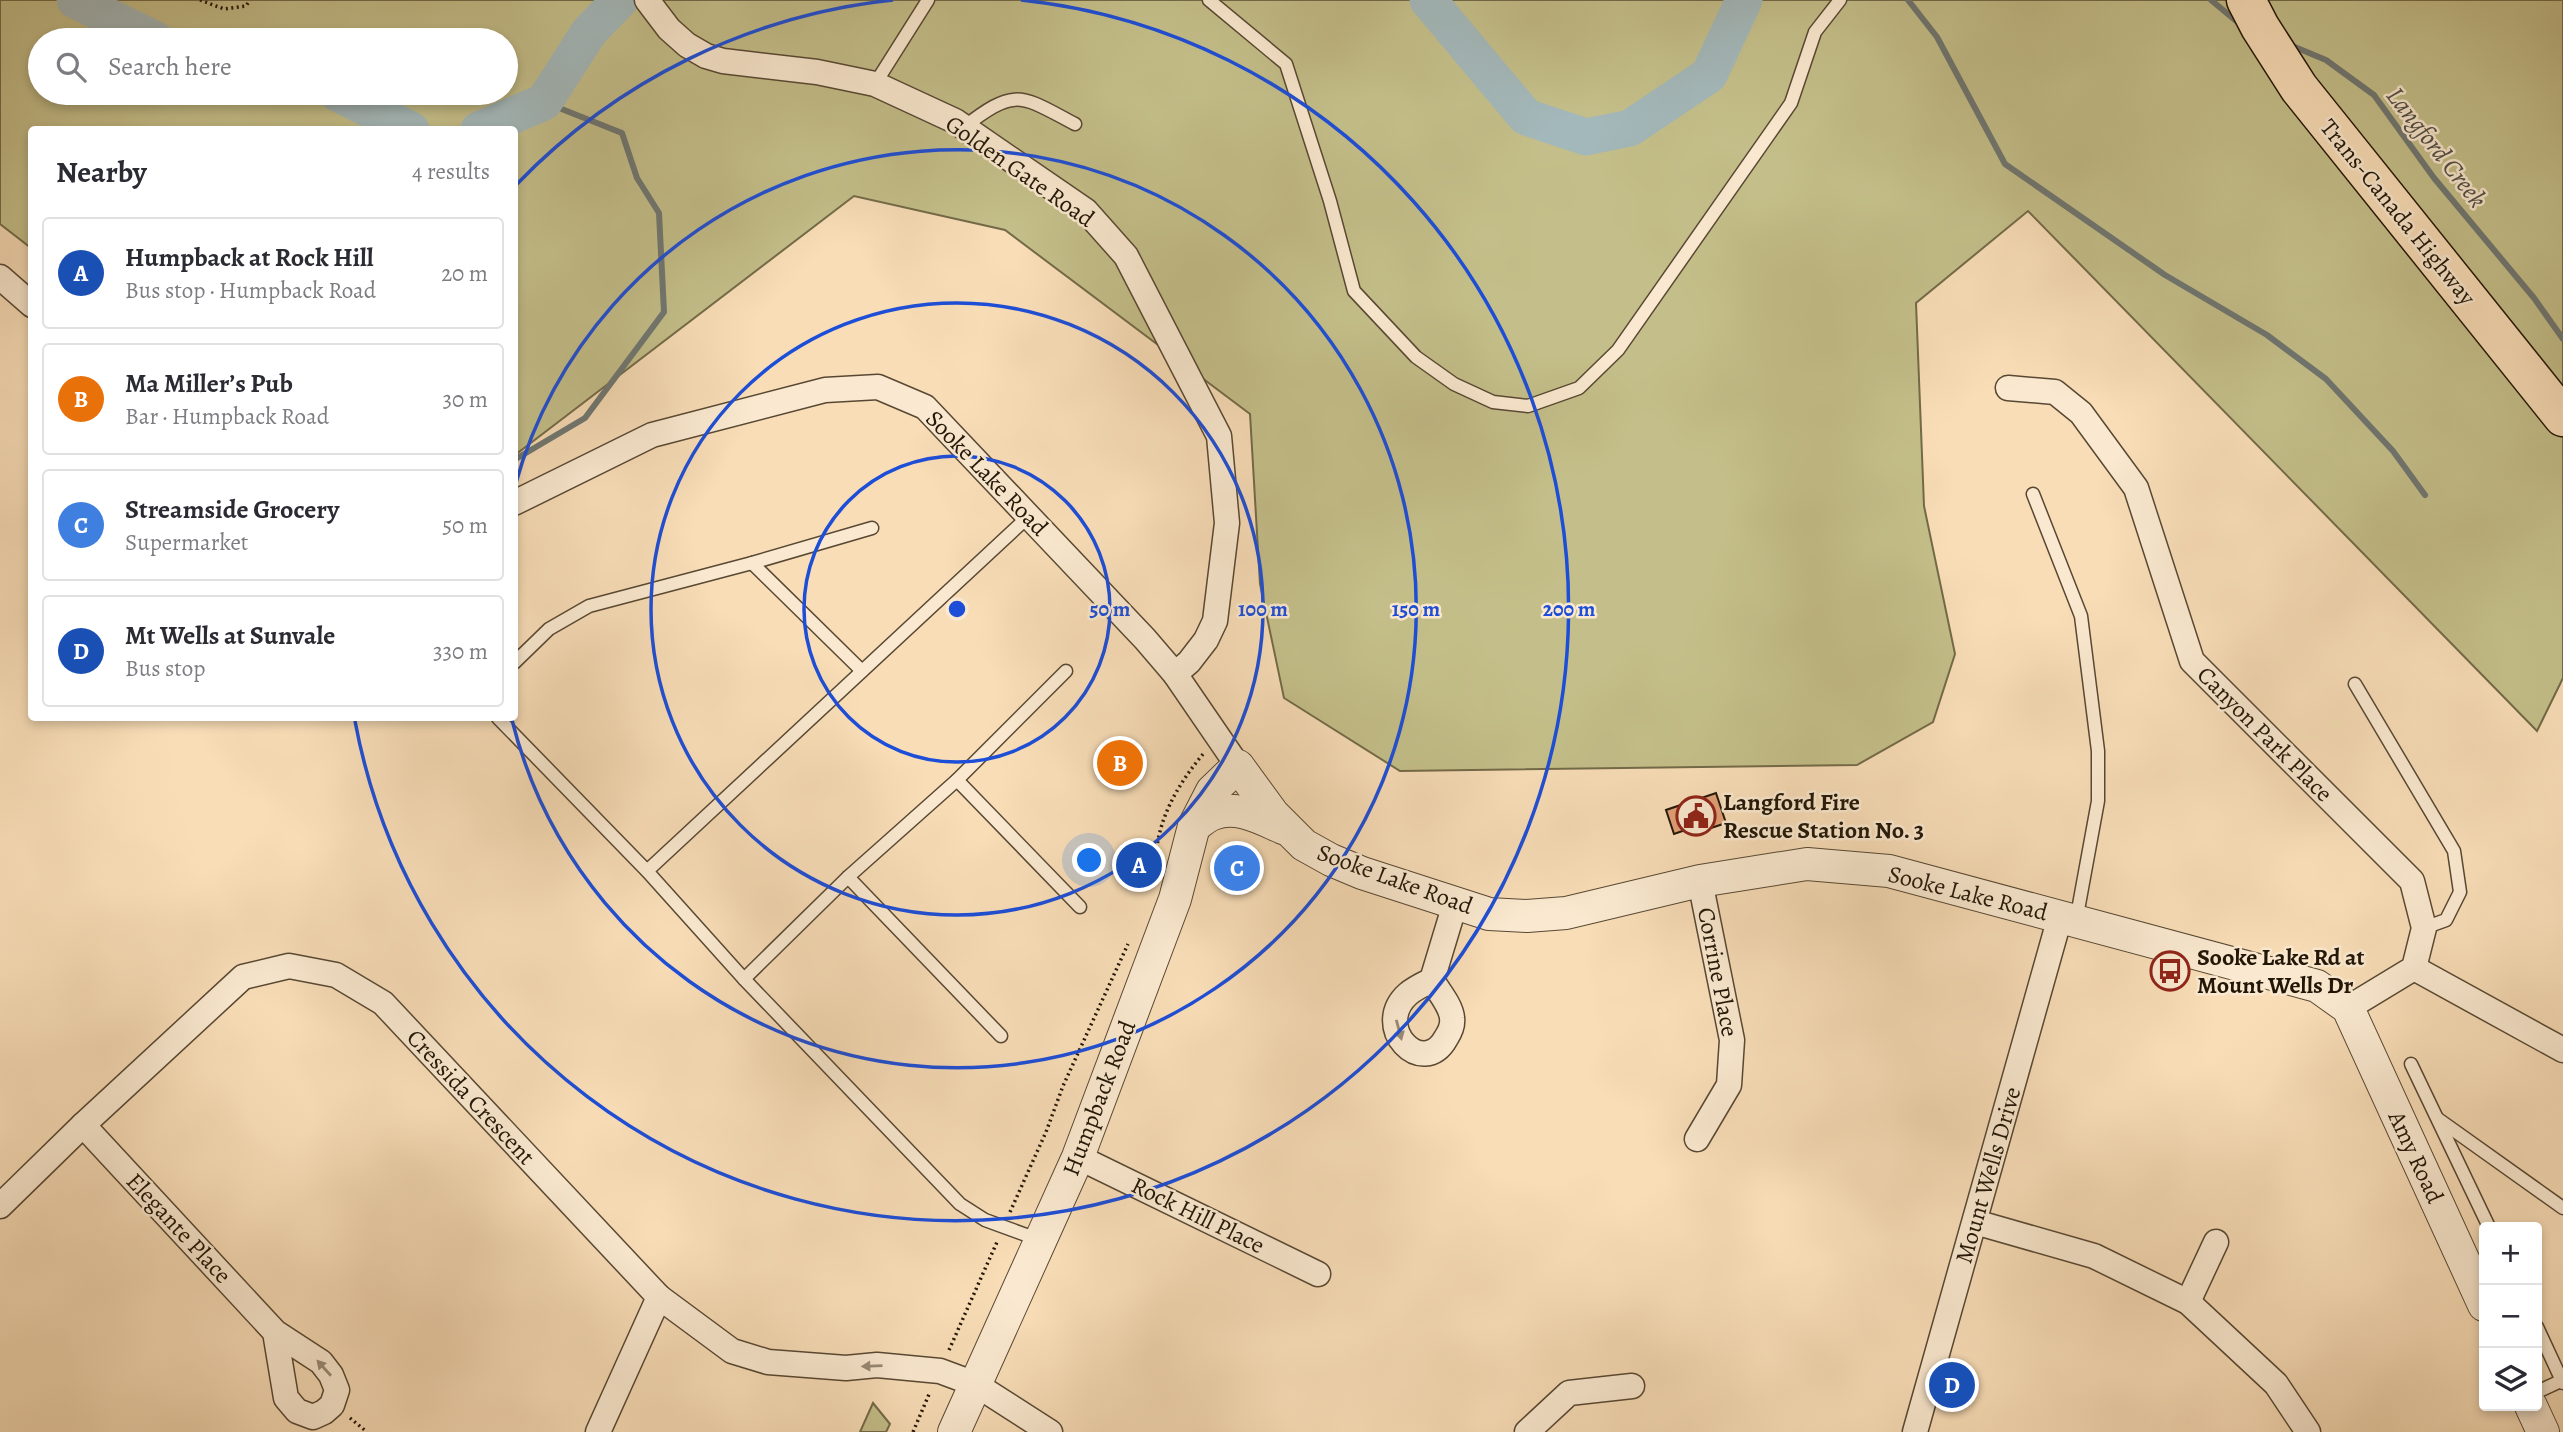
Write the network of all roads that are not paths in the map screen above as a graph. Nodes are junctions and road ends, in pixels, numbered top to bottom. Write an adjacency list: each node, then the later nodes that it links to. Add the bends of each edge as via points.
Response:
1 (646, 0): 7 (street, Golden Gate Road, via 669,29 706,56)
2 (928, 0): 7 (lane)
3 (1209, 0): 4 (lane, via 1286,64 1354,291 1416,357 1454,384 1493,402 1528,406 1579,388 1618,350 1791,103 1815,32)
4 (1840, 0)
5 (2246, 0): 14 (highway, Trans-Canada Highway, via 2299,88)
6 (2274, 0): 12 (highway, Trans-Canada Highway, via 2307,57 2355,122)
7 (876, 84): 9 (street, Golden Gate Road)
8 (1075, 124): 9 (lane, via 1035,103 1011,99 994,104)
9 (964, 127): 23 (street, Golden Gate Road, via 1086,211 1126,256 1219,436 1227,523 1215,621 1206,640)
10 (0, 277): 11 (street)
11 (28, 302)
12 (2563, 381)
13 (2008, 388): 36 (street, Canyon Park Place, via 2054,392 2081,413 2136,488 2192,661 2412,881)
14 (2563, 416)
15 (2033, 494): 35 (lane, via 2081,616 2098,751 2098,801)
16 (518, 501): 17 (street, Sooke Lake Road, via 652,435 825,390 878,387 925,407)
17 (1029, 516): 21 (lane); 23 (street, Sooke Lake Road)
18 (873, 528): 19 (lane)
19 (752, 564): 20 (lane, via 589,606 549,629); 21 (lane)
20 (518, 659)
21 (862, 671): 30 (lane)
22 (1066, 671): 27 (lane)
23 (1175, 674): 26 (street, Sooke Lake Road)
24 (2355, 684): 36 (lane, via 2454,851 2460,892 2446,920)
25 (501, 721): 30 (lane)
26 (1238, 766): 28 (street, Humpback Road, via 1212,791); 29 (street, Sooke Lake Road)
27 (957, 779): 31 (lane); 34 (lane)
28 (1194, 827): 29 (street, via 1213,813 1233,810); 47 (street, Humpback Road, via 1175,899)
29 (1287, 830): 33 (street, Sooke Lake Road, via 1331,860)
30 (647, 871): 38 (lane)
31 (848, 877): 38 (lane); 41 (lane)
32 (1700, 881): 33 (street, Sooke Lake Road, via 1566,913 1489,914); 35 (street, Sooke Lake Road, via 1807,864 1889,871); 46 (street, Corrine Place, via 1732,1040 1729,1085)
33 (1455, 904): 39 (street)
34 (1080, 907)
35 (2068, 919): 40 (street, Sooke Lake Road, via 2302,981 2325,990); 50 (street, Mount Wells Drive)
36 (2424, 928): 37 (street, Canyon Park Place)
37 (2414, 968): 40 (street); 42 (street)
38 (744, 979): 52 (lane, via 960,1204 985,1220)
39 (1432, 980)
40 (2348, 1009): 55 (street, Amy Road)
41 (1001, 1036)
42 (2563, 1050)
43 (2411, 1064): 44 (lane)
44 (2437, 1118): 49 (lane); 51 (lane)
45 (83, 1125): 48 (street, Cressida Crescent); 56 (street, Cressida Crescent, via 243,977 289,966 336,975 383,1003); 58 (street, Elegante Place)
46 (1698, 1139)
47 (1077, 1157): 52 (street, Humpback Road); 54 (street, Rock Hill Place)
48 (0, 1206)
49 (2563, 1208)
50 (1975, 1222): 57 (street, via 2094,1256); 69 (street, Mount Wells Drive)
51 (2487, 1222)
52 (1040, 1241): 61 (street, Humpback Road)
53 (2216, 1242): 57 (street)
54 (1318, 1274)
55 (2479, 1294)
56 (659, 1297): 61 (street, Cressida Crescent, one-way to 56, via 940,1371 768,1362 732,1351); 65 (street)
57 (2188, 1302): 70 (street, via 2276,1384)
58 (275, 1332)
59 (2542, 1337): 60 (lane)
60 (2563, 1381): 63 (lane)
61 (975, 1384): 66 (street, Humpback Road); 67 (street)
62 (1632, 1386): 68 (street, via 1569,1392)
63 (2542, 1390)
64 (2532, 1411): 71 (street)
65 (597, 1432)
66 (954, 1432)
67 (1050, 1432)
68 (1527, 1432)
69 (1915, 1432)
70 (2308, 1432)
71 (2543, 1432)

